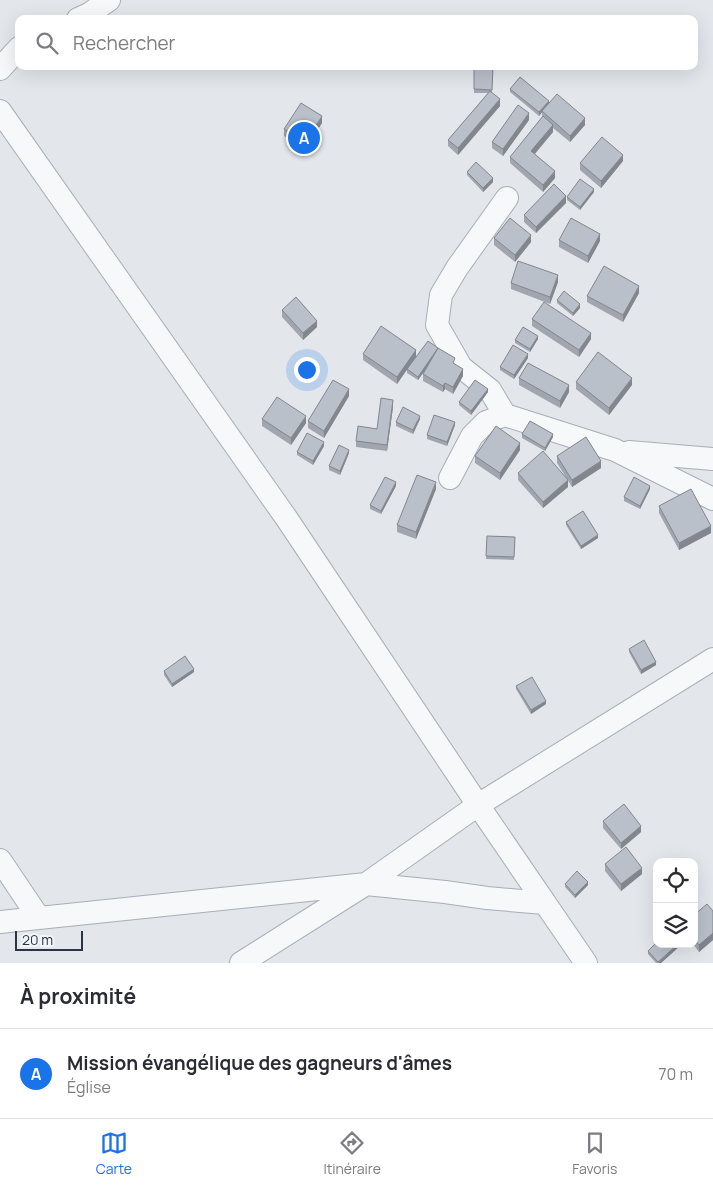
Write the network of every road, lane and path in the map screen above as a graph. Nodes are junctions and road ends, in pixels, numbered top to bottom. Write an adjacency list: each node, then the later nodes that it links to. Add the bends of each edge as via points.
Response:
1 (109, 0): 2 (street)
2 (87, 15)
3 (15, 52): 4 (street)
4 (0, 69)
5 (0, 113): 13 (street, via 287,518)
6 (507, 198): 7 (street, via 441,295 437,325 461,367 490,390)
7 (505, 415): 8 (street); 10 (street, via 486,422 472,436)
8 (615, 450): 9 (street); 11 (street)
9 (713, 459)
10 (450, 478)
11 (713, 499)
12 (713, 659): 13 (street)
13 (478, 805): 15 (street); 16 (street)
14 (0, 860): 17 (street)
15 (366, 884): 16 (street); 17 (street); 19 (street)
16 (544, 902): 20 (street)
17 (39, 918): 18 (street)
18 (0, 922)
19 (242, 963)
20 (586, 963)

